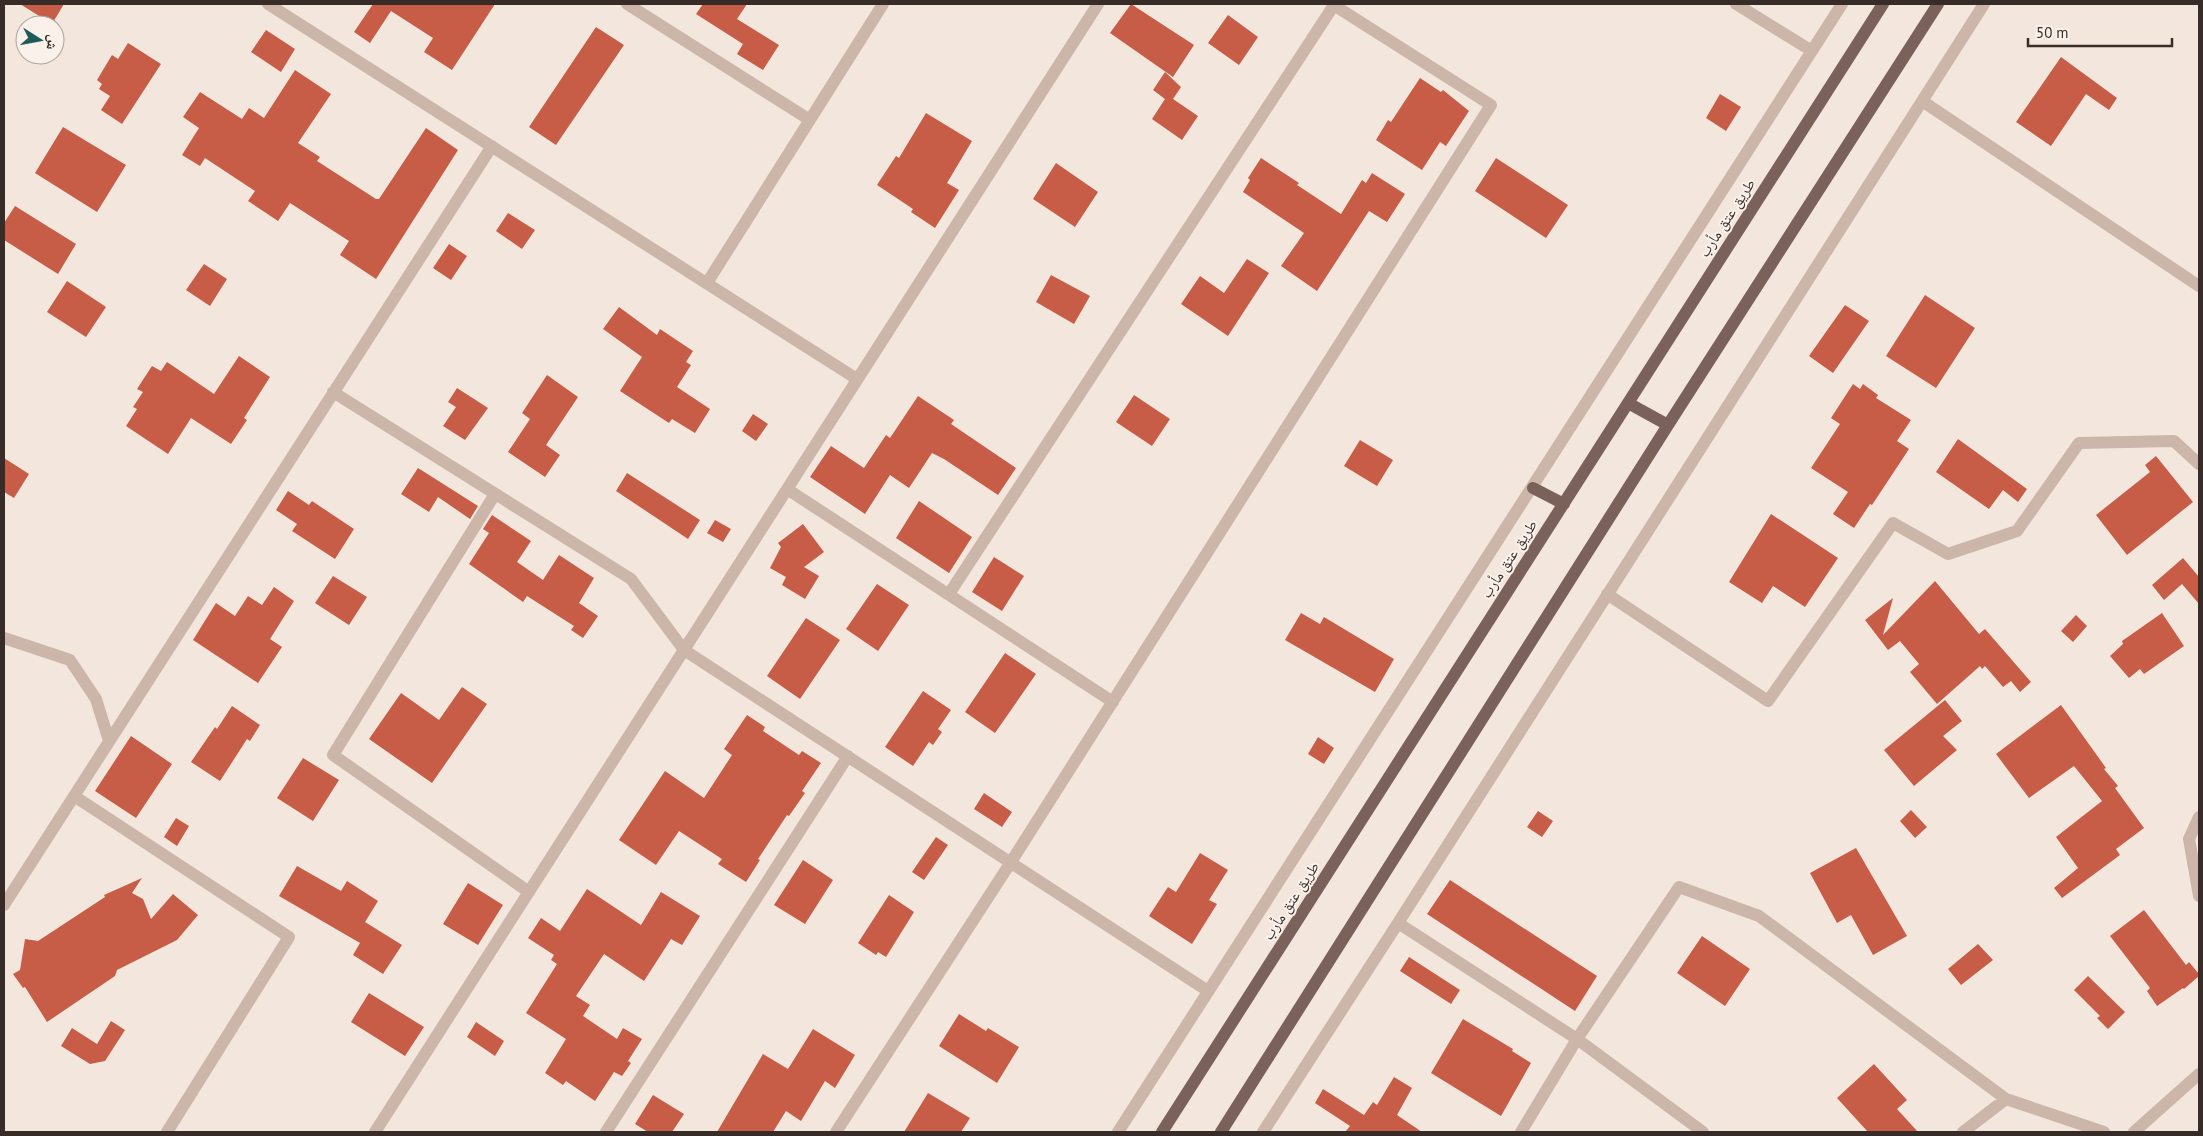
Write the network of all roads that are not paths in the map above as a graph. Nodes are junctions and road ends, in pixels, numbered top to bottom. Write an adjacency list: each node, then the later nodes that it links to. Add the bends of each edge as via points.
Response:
1 (268, 4): 14 (street)
2 (627, 4): 13 (street)
3 (883, 4): 13 (street)
4 (1098, 4): 17 (street)
5 (1736, 4): 11 (street)
6 (1842, 4): 11 (street)
7 (1883, 4): 19 (main road, طريق عتق مأرب)
8 (1938, 4): 20 (main road)
9 (1984, 4): 12 (street)
10 (1333, 5): 26 (street); 30 (street, via 1491,105)
11 (1812, 51): 22 (street)
12 (1922, 101): 16 (street); 27 (street)
13 (810, 120): 15 (street)
14 (492, 146): 15 (street); 18 (street)
15 (707, 283): 17 (street)
16 (2199, 286)
17 (857, 379): 23 (street)
18 (333, 392): 24 (street); 31 (street)
19 (1628, 404): 20 (main road); 25 (main road, طريق عتق مأرب)
20 (1668, 425): 50 (main road)
21 (2199, 464): 27 (street, via 2174,441 2079,443 2017,531 1948,554 1893,523 1768,702)
22 (1533, 488): 25 (main road); 40 (street)
23 (787, 489): 26 (street); 29 (street)
24 (495, 494): 29 (street, via 631,579); 36 (street, via 333,755)
25 (1564, 504): 49 (main road, طريق عتق مأرب)
26 (949, 594): 30 (street)
27 (1607, 594): 39 (street)
28 (4, 638): 31 (street, via 70,660 96,699)
29 (684, 650): 32 (street); 36 (street)
30 (1113, 702): 35 (street)
31 (109, 742): 33 (street)
32 (848, 756): 35 (street); 46 (street)
33 (74, 796): 38 (street); 44 (street, via 289,937)
34 (2199, 817): 37 (street, via 2189,839)
35 (1011, 862): 40 (street); 47 (street)
36 (529, 892): 45 (street)
37 (2199, 896)
38 (4, 905)
39 (1398, 923): 41 (street); 51 (street)
40 (1208, 991): 48 (street)
41 (1577, 1039): 43 (street, via 1679,887 1759,916); 52 (street); 53 (street)
42 (2199, 1074): 56 (street)
43 (2006, 1099): 54 (street); 55 (street)
44 (167, 1132)
45 (375, 1132)
46 (606, 1132)
47 (836, 1132)
48 (1118, 1132)
49 (1162, 1132)
50 (1221, 1132)
51 (1262, 1132)
52 (1521, 1132)
53 (1703, 1132)
54 (1963, 1132)
55 (2104, 1132)
56 (2134, 1132)

